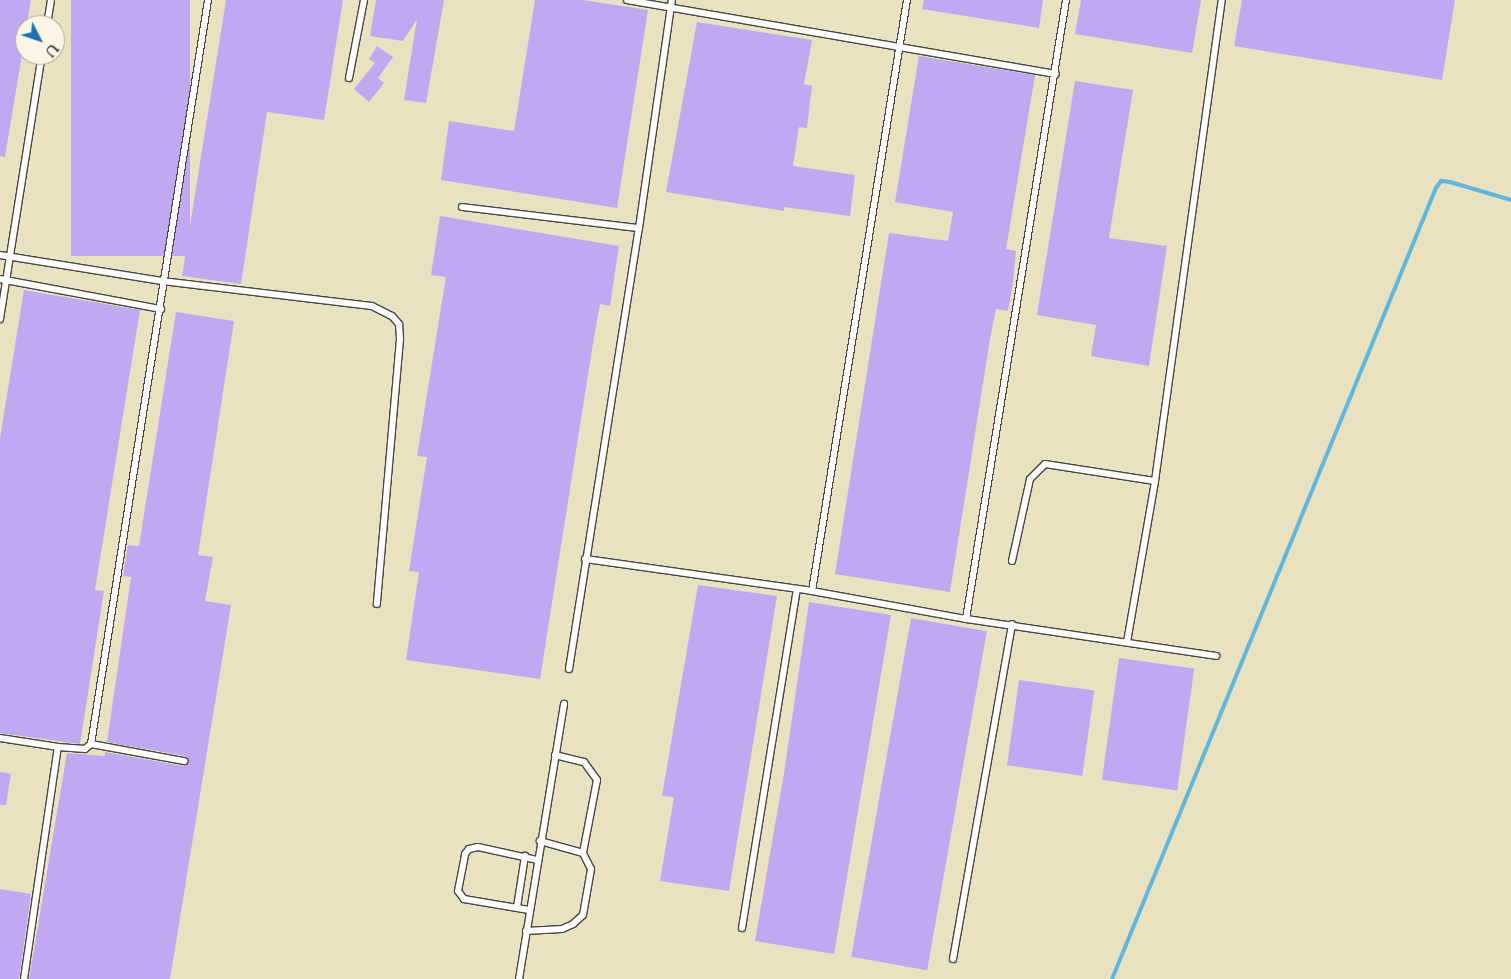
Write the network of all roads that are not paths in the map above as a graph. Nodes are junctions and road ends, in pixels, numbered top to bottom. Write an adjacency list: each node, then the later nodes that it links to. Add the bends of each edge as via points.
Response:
1 (51, 0): 10 (lane)
2 (208, 0): 20 (lane)
3 (364, 0): 14 (lane)
4 (627, 0): 9 (lane)
5 (672, 0): 9 (lane)
6 (907, 0): 11 (lane)
7 (1066, 0): 13 (lane)
8 (1222, 0): 23 (lane)
9 (670, 8): 11 (lane); 16 (lane)
10 (49, 15)
11 (900, 48): 13 (lane); 27 (lane)
12 (40, 65): 18 (lane)
13 (1056, 74): 29 (lane)
14 (349, 78)
15 (462, 208): 16 (lane)
16 (639, 228): 24 (lane)
17 (0, 254): 18 (lane)
18 (10, 256): 19 (lane); 20 (lane)
19 (3, 280): 21 (lane); 22 (lane)
20 (162, 282): 21 (lane); 28 (lane, via 372,306 384,310 399,324)
21 (161, 309): 36 (lane)
22 (0, 319)
23 (1155, 481): 25 (lane, via 1045,464 1030,479); 31 (lane)
24 (585, 559): 26 (lane); 33 (lane)
25 (1012, 560)
26 (797, 589): 27 (lane); 46 (lane)
27 (812, 591): 29 (lane)
28 (377, 604)
29 (966, 619): 30 (lane)
30 (1012, 624): 31 (lane); 48 (lane)
31 (1127, 642): 32 (lane)
32 (1216, 656)
33 (569, 668)
34 (564, 704): 38 (lane)
35 (0, 738): 37 (lane)
36 (91, 744): 37 (lane, via 85,749); 39 (lane)
37 (58, 747): 49 (lane)
38 (555, 754): 40 (lane); 41 (lane, via 584,762 597,780)
39 (184, 760)
40 (540, 841): 41 (lane); 43 (lane)
41 (583, 853): 47 (lane, via 590,870 583,915 562,929)
42 (525, 856): 43 (lane); 44 (lane); 44 (lane, via 478,847 469,849 465,854 458,891 464,899)
43 (537, 860): 45 (lane)
44 (517, 907): 45 (lane)
45 (529, 910): 47 (lane)
46 (742, 928)
47 (526, 931): 50 (lane)
48 (953, 959)
49 (24, 979)
50 (519, 979)

